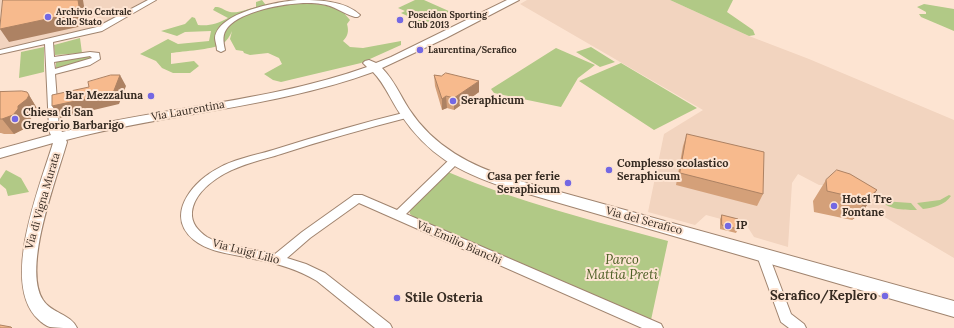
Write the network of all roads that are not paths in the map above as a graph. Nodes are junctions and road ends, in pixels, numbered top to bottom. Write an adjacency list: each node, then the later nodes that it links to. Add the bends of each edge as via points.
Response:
1 (153, 0): 6 (street, via 103,28)
2 (500, 0): 10 (main road, Via Laurentina, via 392,53)
3 (514, 0): 10 (main road, Via Laurentina)
4 (271, 2): 5 (street, via 316,0 333,3); 7 (street, via 229,23 219,38)
5 (357, 15)
6 (49, 41): 8 (street); 9 (street)
7 (221, 50)
8 (0, 52)
9 (50, 60): 11 (street); 11 (street, via 96,55 96,59 87,63)
10 (373, 65): 12 (main road, Via del Serafico, via 382,74); 13 (main road, Via Laurentina, via 336,82 303,90 104,126)
11 (51, 73): 13 (street)
12 (407, 115): 16 (main road, Via del Serafico, via 429,143); 19 (street, Via Luigi Lilio, via 240,163 215,175 196,190 186,215 191,229 198,236 215,245)
13 (56, 132): 14 (main road, Via Laurentina); 15 (main road, Via Laurentina); 21 (main road, Via di Vigna Murata, via 60,142 28,255 29,289)
14 (0, 145)
15 (0, 154)
16 (454, 161): 17 (street); 18 (main road, Via del Serafico, via 495,179)
17 (398, 216): 19 (street, Via Emilio Bianchi, via 358,198); 24 (street, Via Emilio Bianchi)
18 (762, 253): 20 (main road, Via del Serafico); 25 (street, via 786,318)
19 (276, 260): 23 (street, Via Luigi Lilio, via 316,274)
20 (954, 309)
21 (44, 320): 22 (main road, Via di Vigna Murata)
22 (68, 328)
23 (385, 328)
24 (656, 328)
25 (799, 328)

